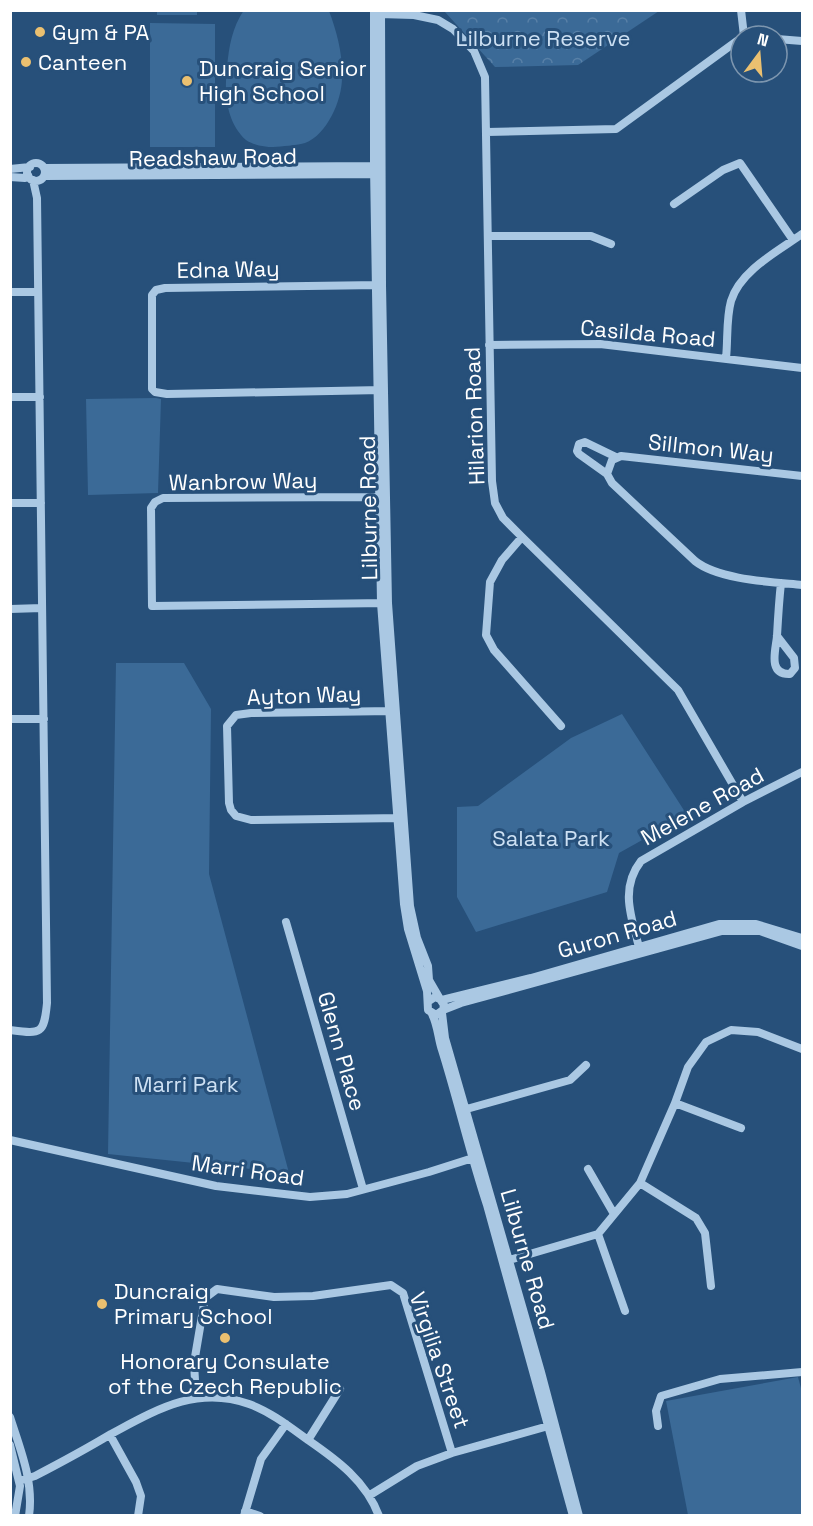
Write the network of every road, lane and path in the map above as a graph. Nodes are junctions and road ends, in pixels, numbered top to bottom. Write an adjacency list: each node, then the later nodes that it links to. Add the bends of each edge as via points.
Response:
1 (378, 12): 3 (street, Hilarion Road, via 438,20 474,51 485,77); 6 (street, Lilburne Road)
2 (729, 48): 3 (street, via 616,129)
3 (487, 132): 11 (street, Hilarion Road)
4 (30, 166): 5 (street); 7 (street); 7 (street, via 37,164)
5 (10, 169)
6 (378, 170): 7 (street, Readshaw Road); 14 (street, Lilburne Road)
7 (38, 176): 8 (street, Readshaw Road); 16 (street)
8 (10, 177)
9 (674, 204): 12 (street, via 723,170 740,163)
10 (802, 234): 12 (street)
11 (488, 236): 13 (street, via 591,236); 17 (street, Hilarion Road)
12 (794, 240): 18 (street, via 758,264 737,289 731,302)
13 (612, 244)
14 (379, 285): 20 (street, Lilburne Road); 20 (street, Edna Way, via 156,290 152,295 152,380 155,392 167,394)
15 (10, 292): 16 (street)
16 (38, 292): 21 (street)
17 (489, 345): 18 (street, Casilda Road, via 600,344); 29 (street, Hilarion Road, via 495,503 503,518)
18 (726, 358): 19 (street, Casilda Road)
19 (802, 368)
20 (381, 390): 26 (street, Lilburne Road)
21 (40, 396): 22 (street); 28 (street)
22 (10, 397)
23 (616, 457): 24 (street, Sillmon Way); 24 (street, Sillmon Way, via 585,442 579,444 579,454); 25 (street, Sillmon Way)
24 (607, 474): 30 (street, Sillmon Way, via 705,569)
25 (802, 476)
26 (382, 497): 32 (street, Lilburne Road); 32 (street, Wanbrow Way, via 163,498 151,508 152,606)
27 (10, 503): 28 (street)
28 (41, 503): 33 (street)
29 (522, 537): 39 (street, via 490,582 486,635 494,650); 41 (street, Hilarion Road, via 678,690)
30 (781, 583): 31 (street, Sillmon Way); 35 (street)
31 (802, 585)
32 (384, 603): 36 (street, Lilburne Road)
33 (42, 608): 34 (street); 37 (street)
34 (10, 609)
35 (777, 636): 35 (street, via 774,663 781,673 790,674 795,668 794,658)
36 (392, 711): 42 (street, Lilburne Road); 42 (street, Ayton Way, via 236,715 227,726 228,795 236,816 251,820)
37 (44, 718): 38 (street); 51 (street, via 45,1023 31,1033)
38 (10, 719)
39 (561, 726)
40 (802, 772): 41 (street, Melene Road)
41 (743, 802): 46 (street, Melene Road, via 637,865 627,889)
42 (400, 818): 47 (street, Lilburne Road, via 415,927 431,985); 48 (street, Lilburne Road, via 405,915)
43 (286, 922): 61 (street, Glenn Place)
44 (802, 938): 46 (street, Guron Road, via 766,926 736,922)
45 (802, 946): 46 (street, Guron Road, via 760,931 731,930)
46 (640, 949): 47 (street, Guron Road); 49 (street, Guron Road)
47 (441, 999): 48 (street); 49 (street)
48 (429, 1001): 50 (street, via 427,1007)
49 (442, 1012): 50 (street); 55 (street, Lilburne Road)
50 (432, 1014): 55 (street, Lilburne Road)
51 (10, 1030)
52 (802, 1049): 54 (street, via 758,1032 731,1030 706,1042 688,1067)
53 (586, 1065): 55 (street, via 570,1080)
54 (675, 1103): 56 (street); 60 (street)
55 (463, 1110): 58 (street, Lilburne Road)
56 (741, 1128)
57 (10, 1140): 61 (street, Marri Road, via 216,1186 310,1197)
58 (476, 1156): 61 (street, Marri Road); 64 (street, Lilburne Road)
59 (588, 1169): 62 (street)
60 (640, 1183): 62 (street); 65 (street, via 696,1218 705,1233)
61 (363, 1189)
62 (615, 1214): 63 (street)
63 (598, 1234): 64 (street); 66 (street)
64 (506, 1261): 72 (street, Lilburne Road)
65 (711, 1286)
66 (626, 1311)
67 (802, 1372): 73 (street, via 720,1378 661,1396 656,1411)
68 (340, 1389): 75 (street)
69 (196, 1398): 71 (street, via 215,1397 250,1404); 74 (street, via 160,1408); 77 (street, Virgilia Street, via 194,1363 205,1298 218,1289 274,1297 391,1285 404,1293)
70 (10, 1417): 78 (street)
71 (286, 1424): 75 (street); 81 (street, via 261,1460)
72 (552, 1425): 77 (street); 87 (street, Lilburne Road); 88 (street, Lilburne Road)
73 (658, 1426)
74 (110, 1435): 78 (street); 84 (street, via 136,1482 141,1497)
75 (308, 1440): 80 (street, via 342,1464)
76 (10, 1445): 79 (street)
77 (452, 1453): 80 (street, via 417,1466)
78 (29, 1479): 79 (street); 83 (street)
79 (20, 1481): 82 (street)
80 (370, 1495): 86 (street)
81 (245, 1513): 85 (street)
82 (15, 1515)
83 (29, 1515)
84 (138, 1515)
85 (260, 1515)
86 (379, 1515)
87 (573, 1515)
88 (579, 1515)

